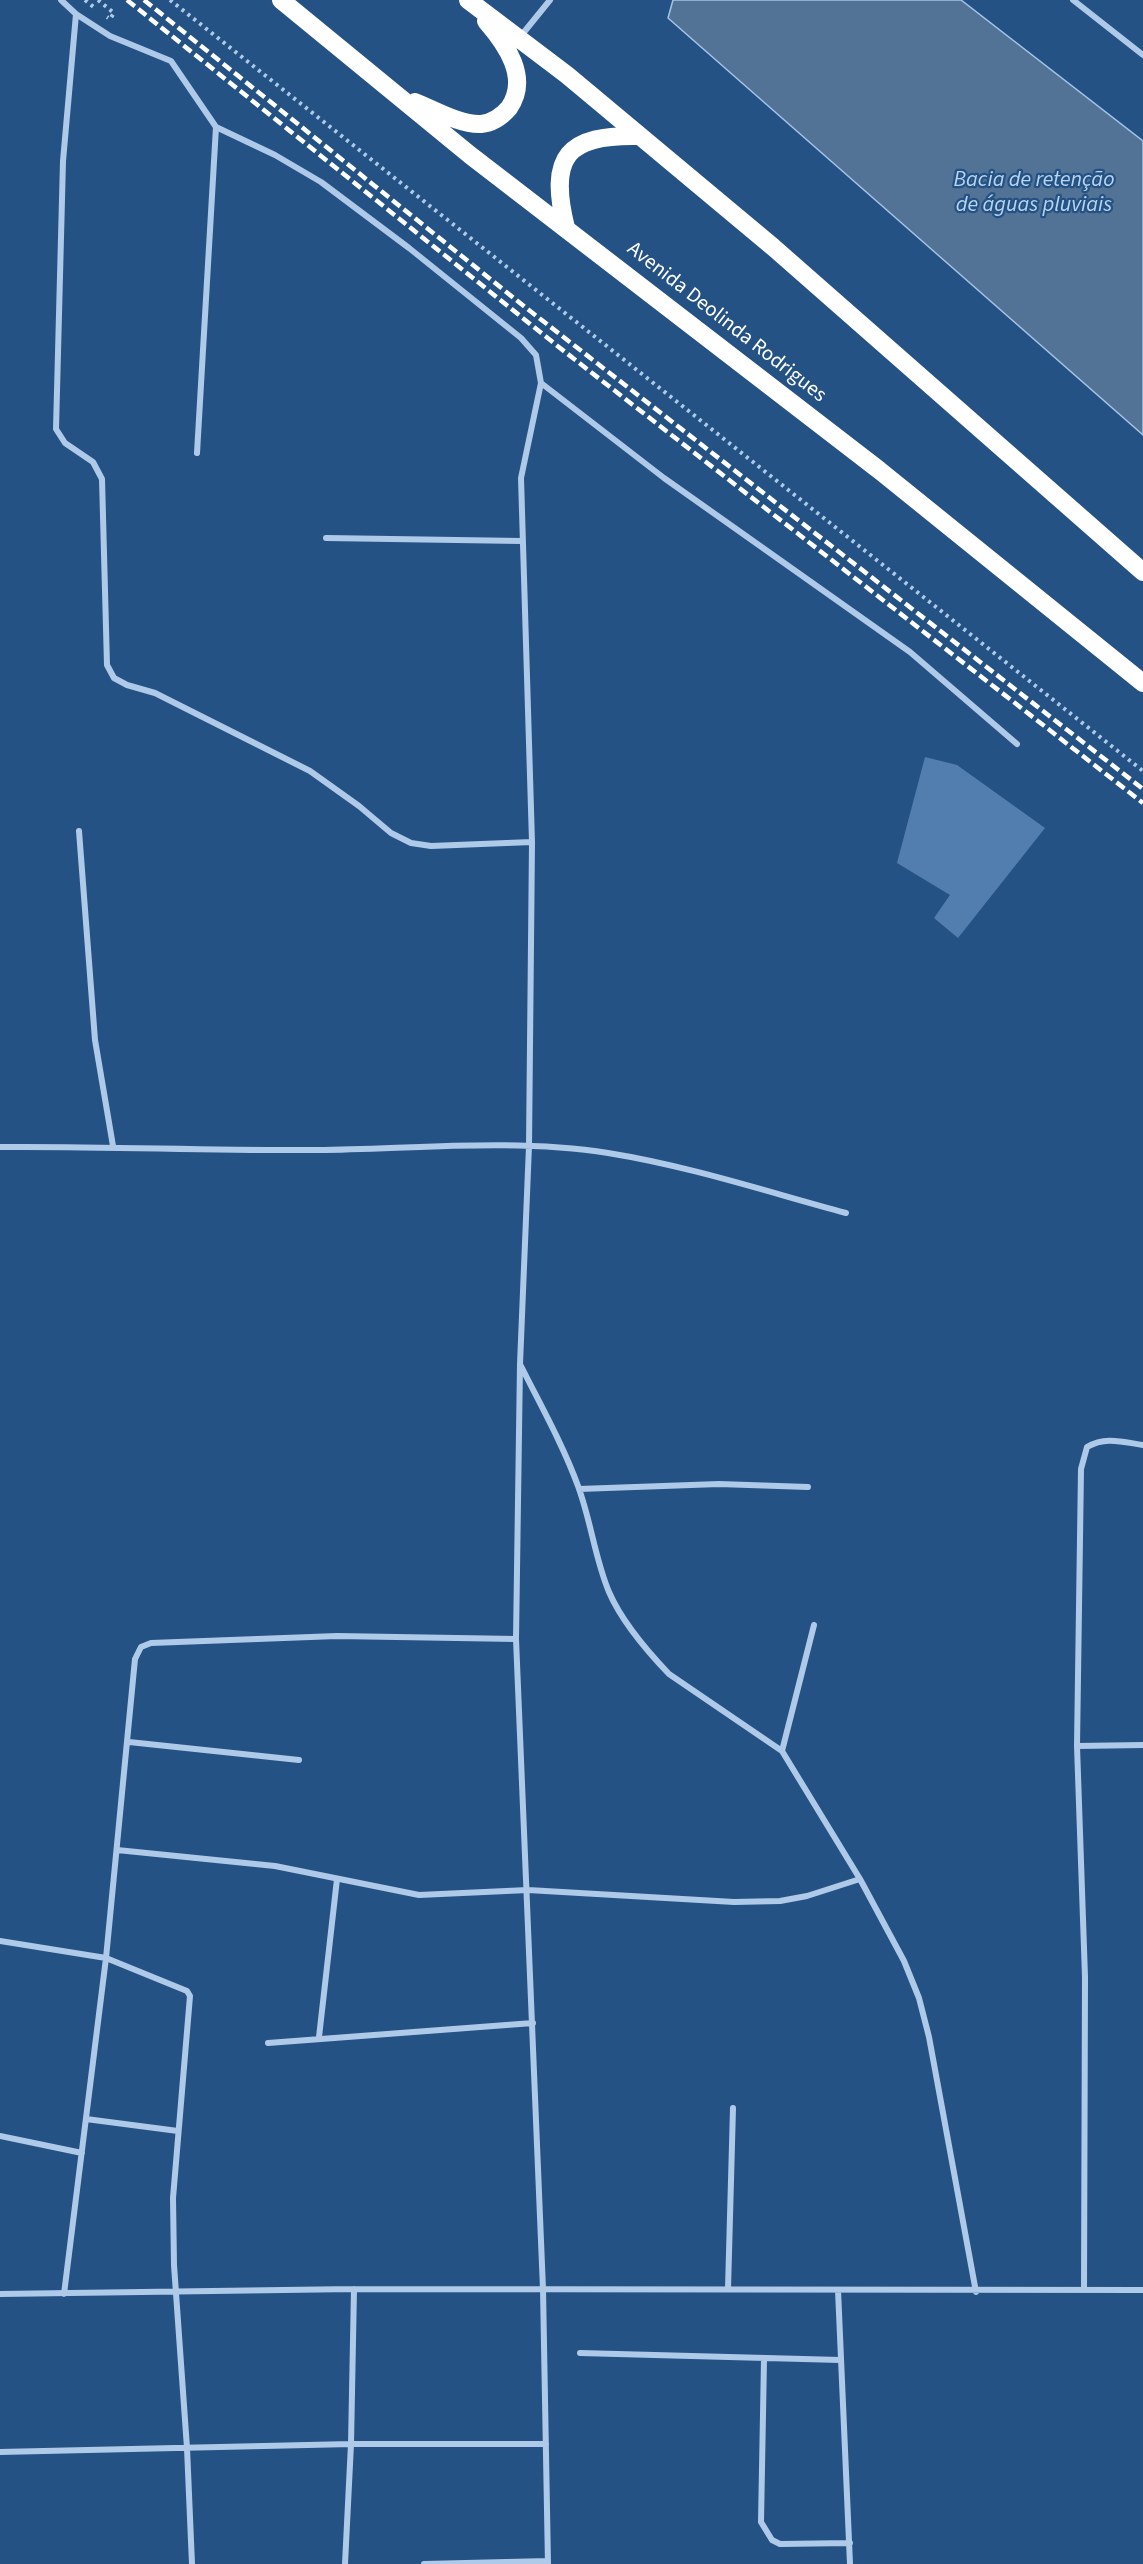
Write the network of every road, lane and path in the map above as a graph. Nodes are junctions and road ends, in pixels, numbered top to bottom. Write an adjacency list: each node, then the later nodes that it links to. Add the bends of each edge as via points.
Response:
1 (61, 0): 9 (street)
2 (85, 0): 3 (path, via 110,19 114,13)
3 (98, 0)
4 (170, 0): 23 (path)
5 (280, 0): 12 (highway, Avenida Deolinda Rodrigues)
6 (550, 0): 10 (street)
7 (1073, 0): 11 (street)
8 (469, 1): 10 (highway); 12 (highway, via 514,62 515,99 493,121 480,124)
9 (76, 14): 13 (street, via 110,36 171,61); 25 (street, via 63,161 56,429 65,442 93,462 102,479 107,665 114,678 155,693 310,771 391,833 411,843 431,846)
10 (519, 38): 14 (highway)
11 (1143, 55)
12 (397, 95): 15 (highway, Avenida Deolinda Rodrigues)
13 (216, 126): 16 (street, via 321,182 409,248 521,338 536,355); 17 (street)
14 (640, 136): 15 (highway, via 594,138 569,153 559,185); 20 (highway, via 782,255)
15 (566, 228): 21 (highway, Avenida Deolinda Rodrigues, via 879,470)
16 (541, 383): 19 (street, via 521,478); 22 (street, via 664,478 910,652)
17 (197, 453)
18 (326, 538): 19 (street)
19 (521, 541): 25 (street)
20 (1143, 572)
21 (1143, 683)
22 (1017, 744)
23 (1143, 771)
24 (79, 831): 26 (street, via 95,1040)
25 (532, 842): 27 (street)
26 (112, 1146): 27 (street, via 315,1150); 28 (street)
27 (529, 1146): 29 (street, via 608,1153 705,1174); 30 (street)
28 (0, 1147)
29 (846, 1214)
30 (520, 1364): 33 (street); 35 (street)
31 (1143, 1445): 38 (street, via 1096,1442 1083,1455)
32 (808, 1487): 33 (street, via 719,1484)
33 (579, 1488): 39 (street, via 609,1592 653,1658 669,1674)
34 (814, 1625): 39 (street)
35 (516, 1639): 36 (street, via 337,1636 151,1643 141,1647 135,1659); 44 (street)
36 (129, 1742): 40 (street); 41 (street)
37 (1143, 1745): 38 (street)
38 (1077, 1746): 59 (street, via 1085,1977)
39 (782, 1751): 43 (street)
40 (299, 1760)
41 (117, 1851): 42 (street, via 275,1866); 46 (street)
42 (337, 1878): 44 (street, via 419,1896); 48 (street)
43 (860, 1879): 44 (street, via 780,1901 734,1902); 62 (street, via 919,1998)
44 (528, 1890): 47 (street)
45 (0, 1941): 46 (street)
46 (106, 1958): 51 (street); 52 (street, via 187,1991 190,1996)
47 (533, 2023): 48 (street); 56 (street)
48 (319, 2037): 49 (street)
49 (268, 2043)
50 (733, 2108): 57 (street)
51 (86, 2119): 52 (street); 54 (street)
52 (178, 2131): 61 (street, via 173,2198)
53 (0, 2136): 54 (street)
54 (82, 2153): 64 (street)
55 (354, 2289): 56 (street); 61 (street); 68 (street)
56 (543, 2289): 57 (street); 69 (street)
57 (728, 2289): 58 (street)
58 (838, 2290): 62 (street); 67 (street)
59 (1084, 2290): 60 (street); 62 (street)
60 (1143, 2290)
61 (176, 2291): 64 (street); 70 (street)
62 (976, 2292)
63 (0, 2294): 64 (street)
64 (64, 2294)
65 (580, 2353): 66 (street)
66 (764, 2360): 67 (street); 72 (street, via 761,2522 772,2540 780,2544)
67 (840, 2360): 72 (street)
68 (351, 2444): 69 (street); 70 (street); 75 (street)
69 (546, 2444): 73 (street)
70 (188, 2448): 71 (street); 74 (street)
71 (0, 2452)
72 (850, 2543): 77 (street)
73 (548, 2562): 76 (street)
74 (192, 2564)
75 (345, 2564)
76 (424, 2564)
77 (850, 2564)

